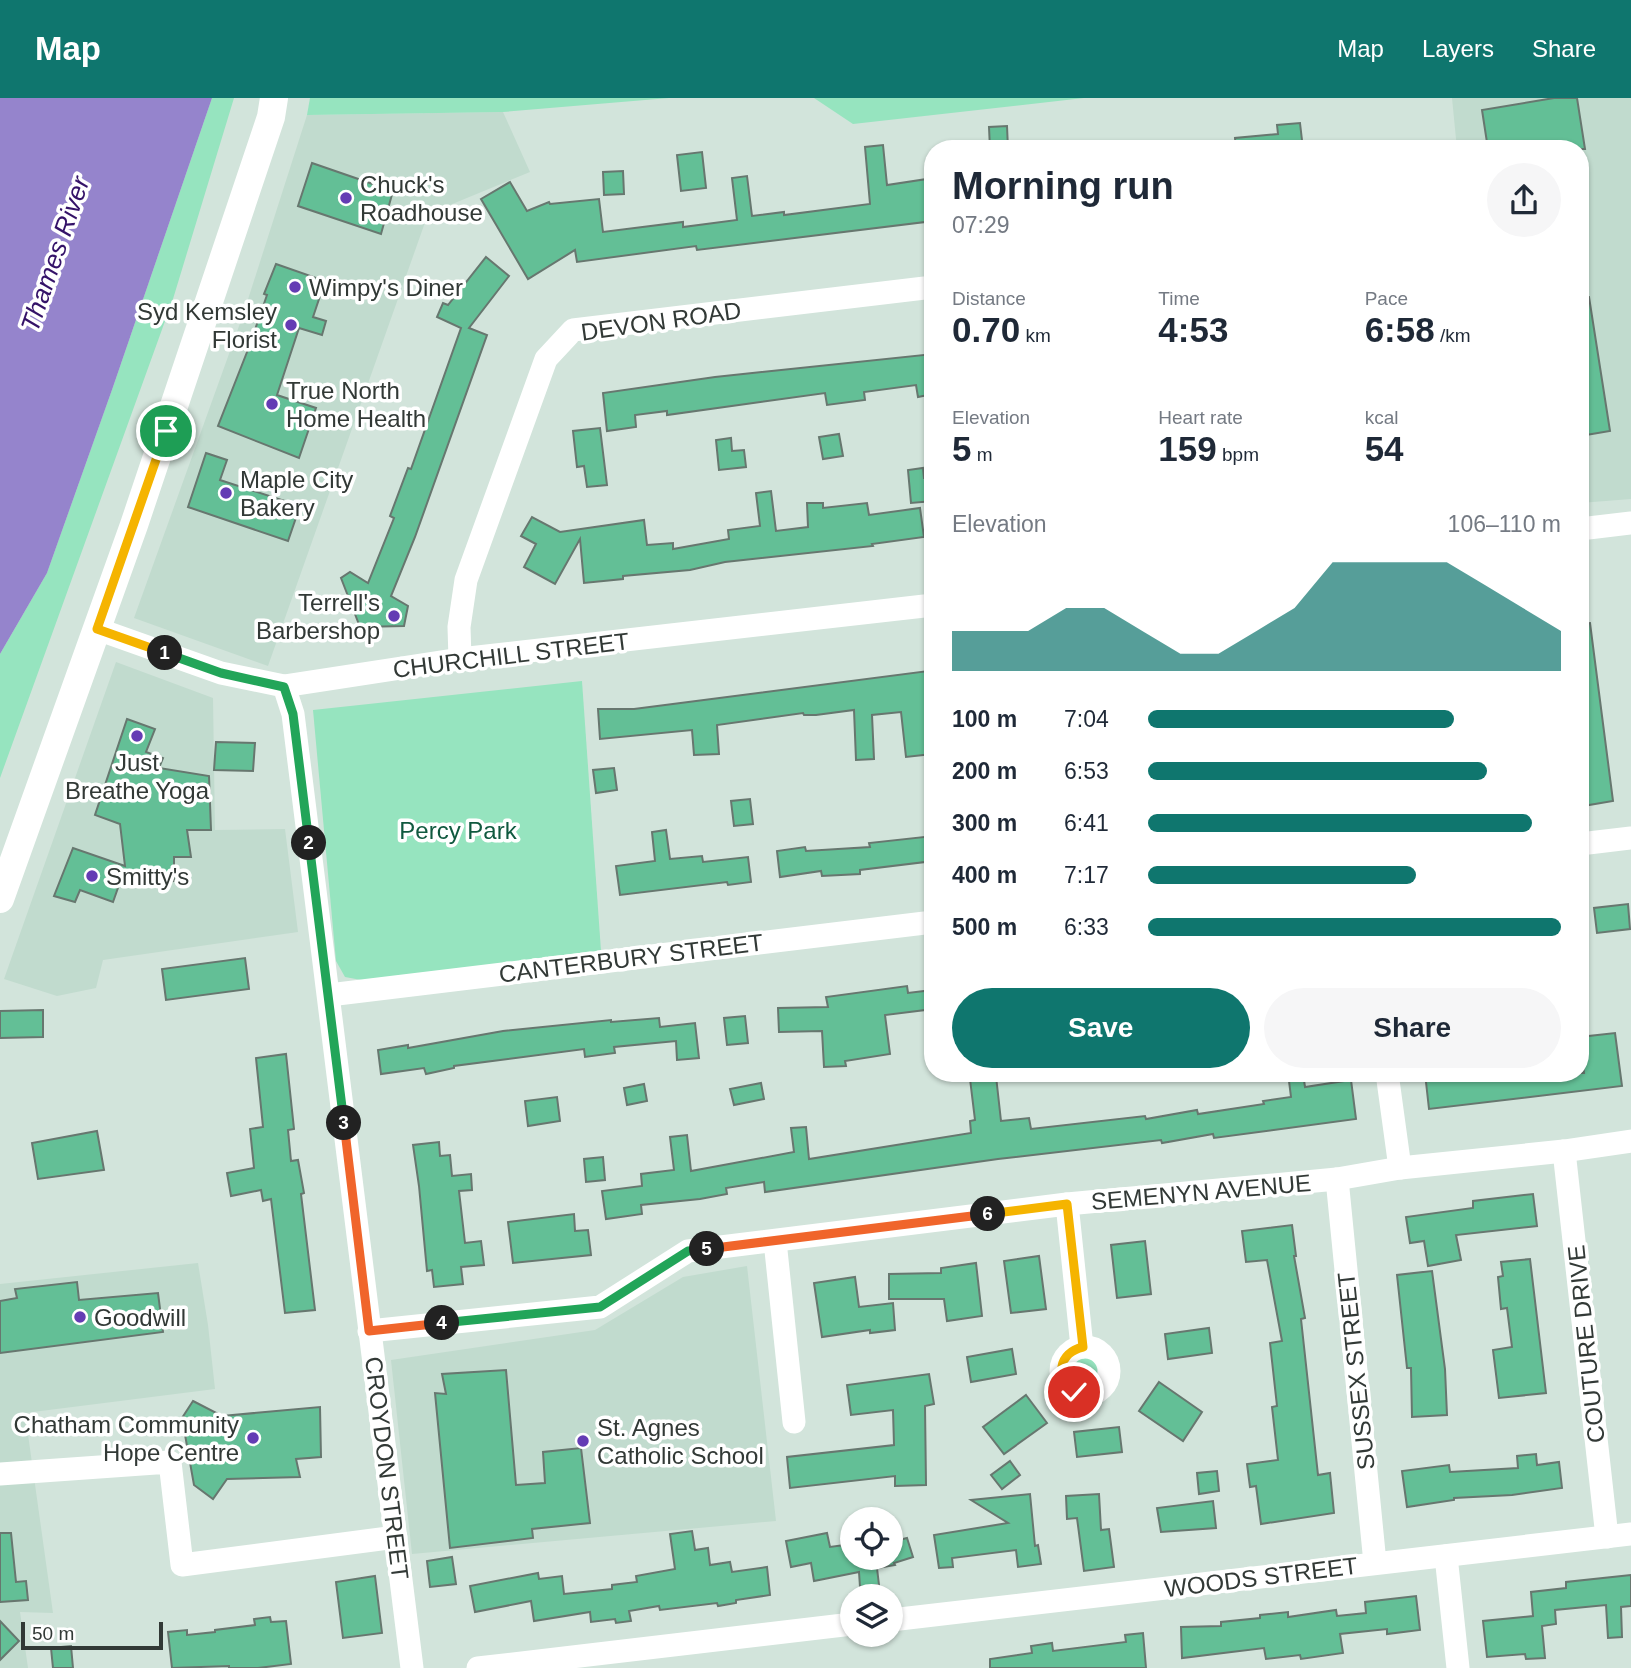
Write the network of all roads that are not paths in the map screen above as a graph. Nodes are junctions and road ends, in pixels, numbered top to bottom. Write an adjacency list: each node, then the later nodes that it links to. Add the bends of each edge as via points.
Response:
1 (274, 98): 6 (main road)
2 (924, 289): 7 (street, DEVON ROAD, via 573,330 546,359 466,580)
3 (1631, 523): 4 (street)
4 (1589, 528)
5 (924, 606): 7 (street, CHURCHILL STREET)
6 (97, 629): 8 (street, CHURCHILL STREET, via 221,673); 11 (main road)
7 (460, 659): 8 (street, CHURCHILL STREET)
8 (284, 687): 13 (street, CROYDON STREET, via 293,714)
9 (1631, 838): 10 (street)
10 (1589, 843)
11 (0, 899)
12 (924, 923): 13 (street, CANTERBURY STREET)
13 (329, 995): 21 (street, CROYDON STREET)
14 (1388, 1082): 17 (street)
15 (1631, 1140): 16 (street, SEMENYN AVENUE)
16 (1564, 1151): 17 (street, SEMENYN AVENUE); 26 (street, COUTURE DRIVE)
17 (1400, 1168): 18 (street, SEMENYN AVENUE)
18 (1337, 1179): 19 (street, SEMENYN AVENUE); 29 (street, SUSSEX STREET)
19 (1067, 1204): 20 (street, SEMENYN AVENUE); 22 (street)
20 (775, 1241): 21 (street, SEMENYN AVENUE, via 688,1251 600,1307); 23 (street)
21 (369, 1331): 27 (street, CROYDON STREET)
22 (1083, 1347)
23 (794, 1422)
24 (0, 1474): 27 (street, via 170,1462 182,1565)
25 (1631, 1534): 26 (street, WOODS STREET)
26 (1607, 1536): 28 (street, WOODS STREET)
27 (396, 1537): 32 (street, CROYDON STREET)
28 (1446, 1556): 29 (street, WOODS STREET); 34 (street)
29 (1375, 1563): 30 (street, WOODS STREET)
30 (903, 1619)
31 (840, 1625): 33 (street)
32 (412, 1668)
33 (478, 1668)
34 (1458, 1668)

